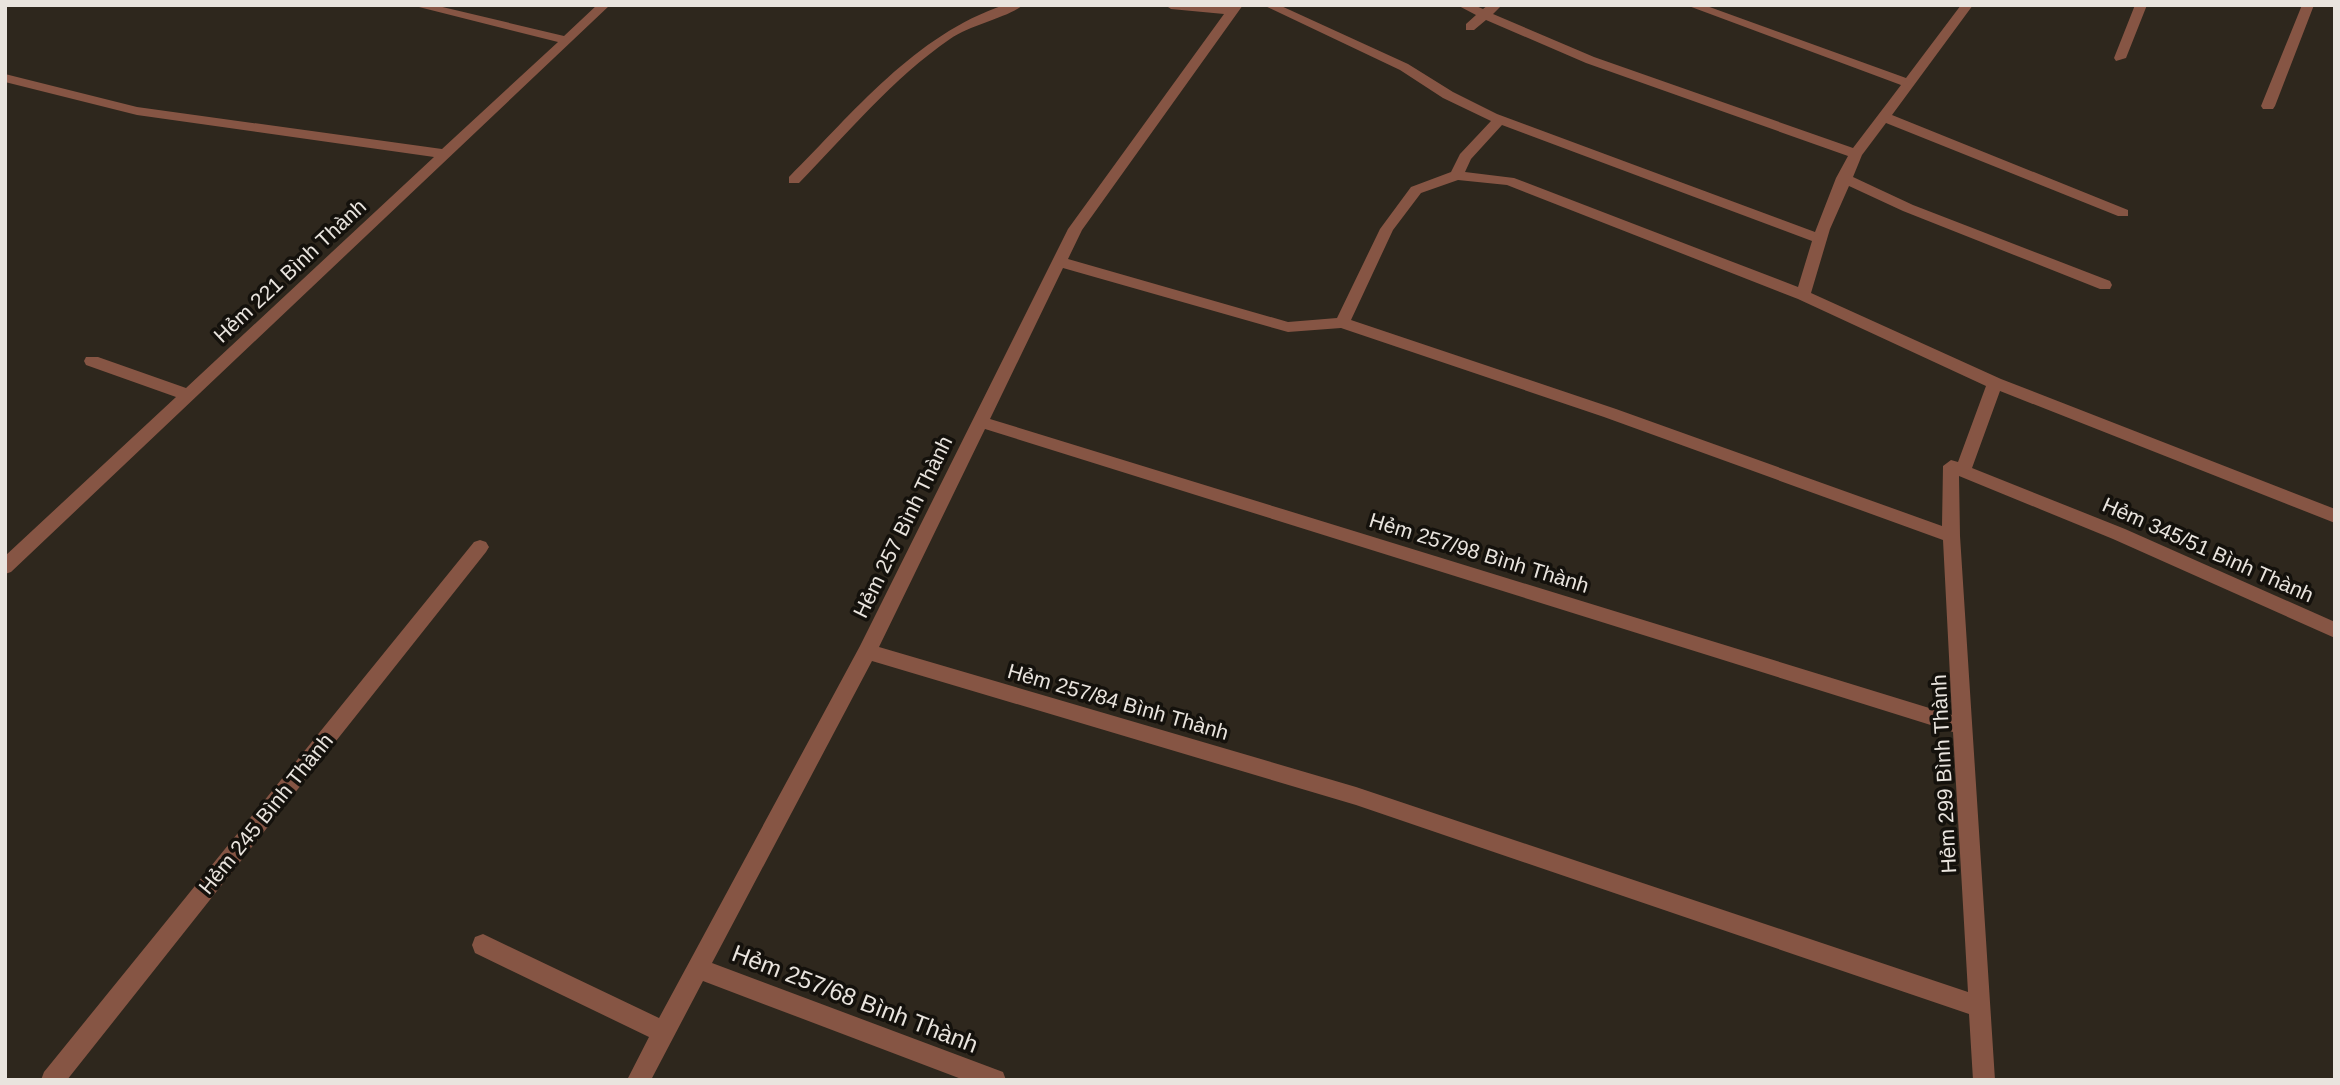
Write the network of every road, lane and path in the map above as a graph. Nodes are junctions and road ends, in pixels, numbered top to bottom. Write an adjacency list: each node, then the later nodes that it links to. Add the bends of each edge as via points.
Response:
1 (417, 5): 15 (street)
2 (604, 5): 15 (street, Hẻm 221 Bình Thành)
3 (1017, 5): 26 (street, via 944,37 878,95)
4 (1171, 5): 12 (street)
5 (1269, 5): 21 (street, via 1404,67)
6 (1463, 5): 13 (street)
7 (1496, 5): 13 (street)
8 (1692, 5): 18 (street)
9 (1967, 5): 18 (street)
10 (2141, 5): 16 (street)
11 (2308, 5): 19 (street)
12 (1235, 8): 29 (street, Hẻm 257 Bình Thành, via 1075,229)
13 (1483, 16): 14 (street); 23 (street, via 1590,60)
14 (1470, 27)
15 (566, 40): 22 (street, Hẻm 221 Bình Thành)
16 (2120, 58)
17 (5, 78): 22 (street, via 136,111)
18 (1910, 83): 20 (street)
19 (2268, 106)
20 (1884, 117): 23 (street); 27 (street)
21 (1500, 120): 24 (street, via 1465,157); 28 (street)
22 (446, 153): 35 (street, Hẻm 221 Bình Thành)
23 (1856, 154): 25 (street)
24 (1457, 174): 31 (street, via 1509,181); 32 (street, via 1416,190 1387,229)
25 (1843, 178): 28 (street); 30 (street)
26 (794, 180)
27 (2123, 213)
28 (1820, 239): 31 (street)
29 (1061, 262): 32 (street, via 1288,327); 36 (street, Hẻm 257 Bình Thành)
30 (2105, 285)
31 (1803, 295): 34 (street)
32 (1342, 323): 39 (street)
33 (92, 361): 35 (street)
34 (1995, 383): 37 (street); 38 (street)
35 (188, 395): 41 (street, Hẻm 221 Bình Thành)
36 (981, 422): 43 (street, Hẻm 257 Bình Thành); 44 (street, Hẻm 257/98 Bình Thành)
37 (1957, 467): 39 (street, Hẻm 299 Bình Thành); 42 (street, Hẻm 345/51 Bình Thành)
38 (2335, 516)
39 (1951, 537): 44 (street, Hẻm 299 Bình Thành)
40 (480, 547): 49 (street, Hẻm 245 Bình Thành)
41 (5, 567)
42 (2335, 630)
43 (867, 652): 46 (street, Hẻm 257 Bình Thành); 47 (street, Hẻm 257/84 Bình Thành, via 1356,796)
44 (1964, 727): 47 (street, Hẻm 299 Bình Thành)
45 (483, 945): 48 (street)
46 (697, 968): 48 (street, Hẻm 257 Bình Thành); 51 (street, Hẻm 257/68 Bình Thành)
47 (1980, 1007): 52 (street, Hẻm 299 Bình Thành)
48 (663, 1032): 50 (street, Hẻm 257 Bình Thành)
49 (52, 1080)
50 (638, 1080)
51 (995, 1080)
52 (1984, 1080)

